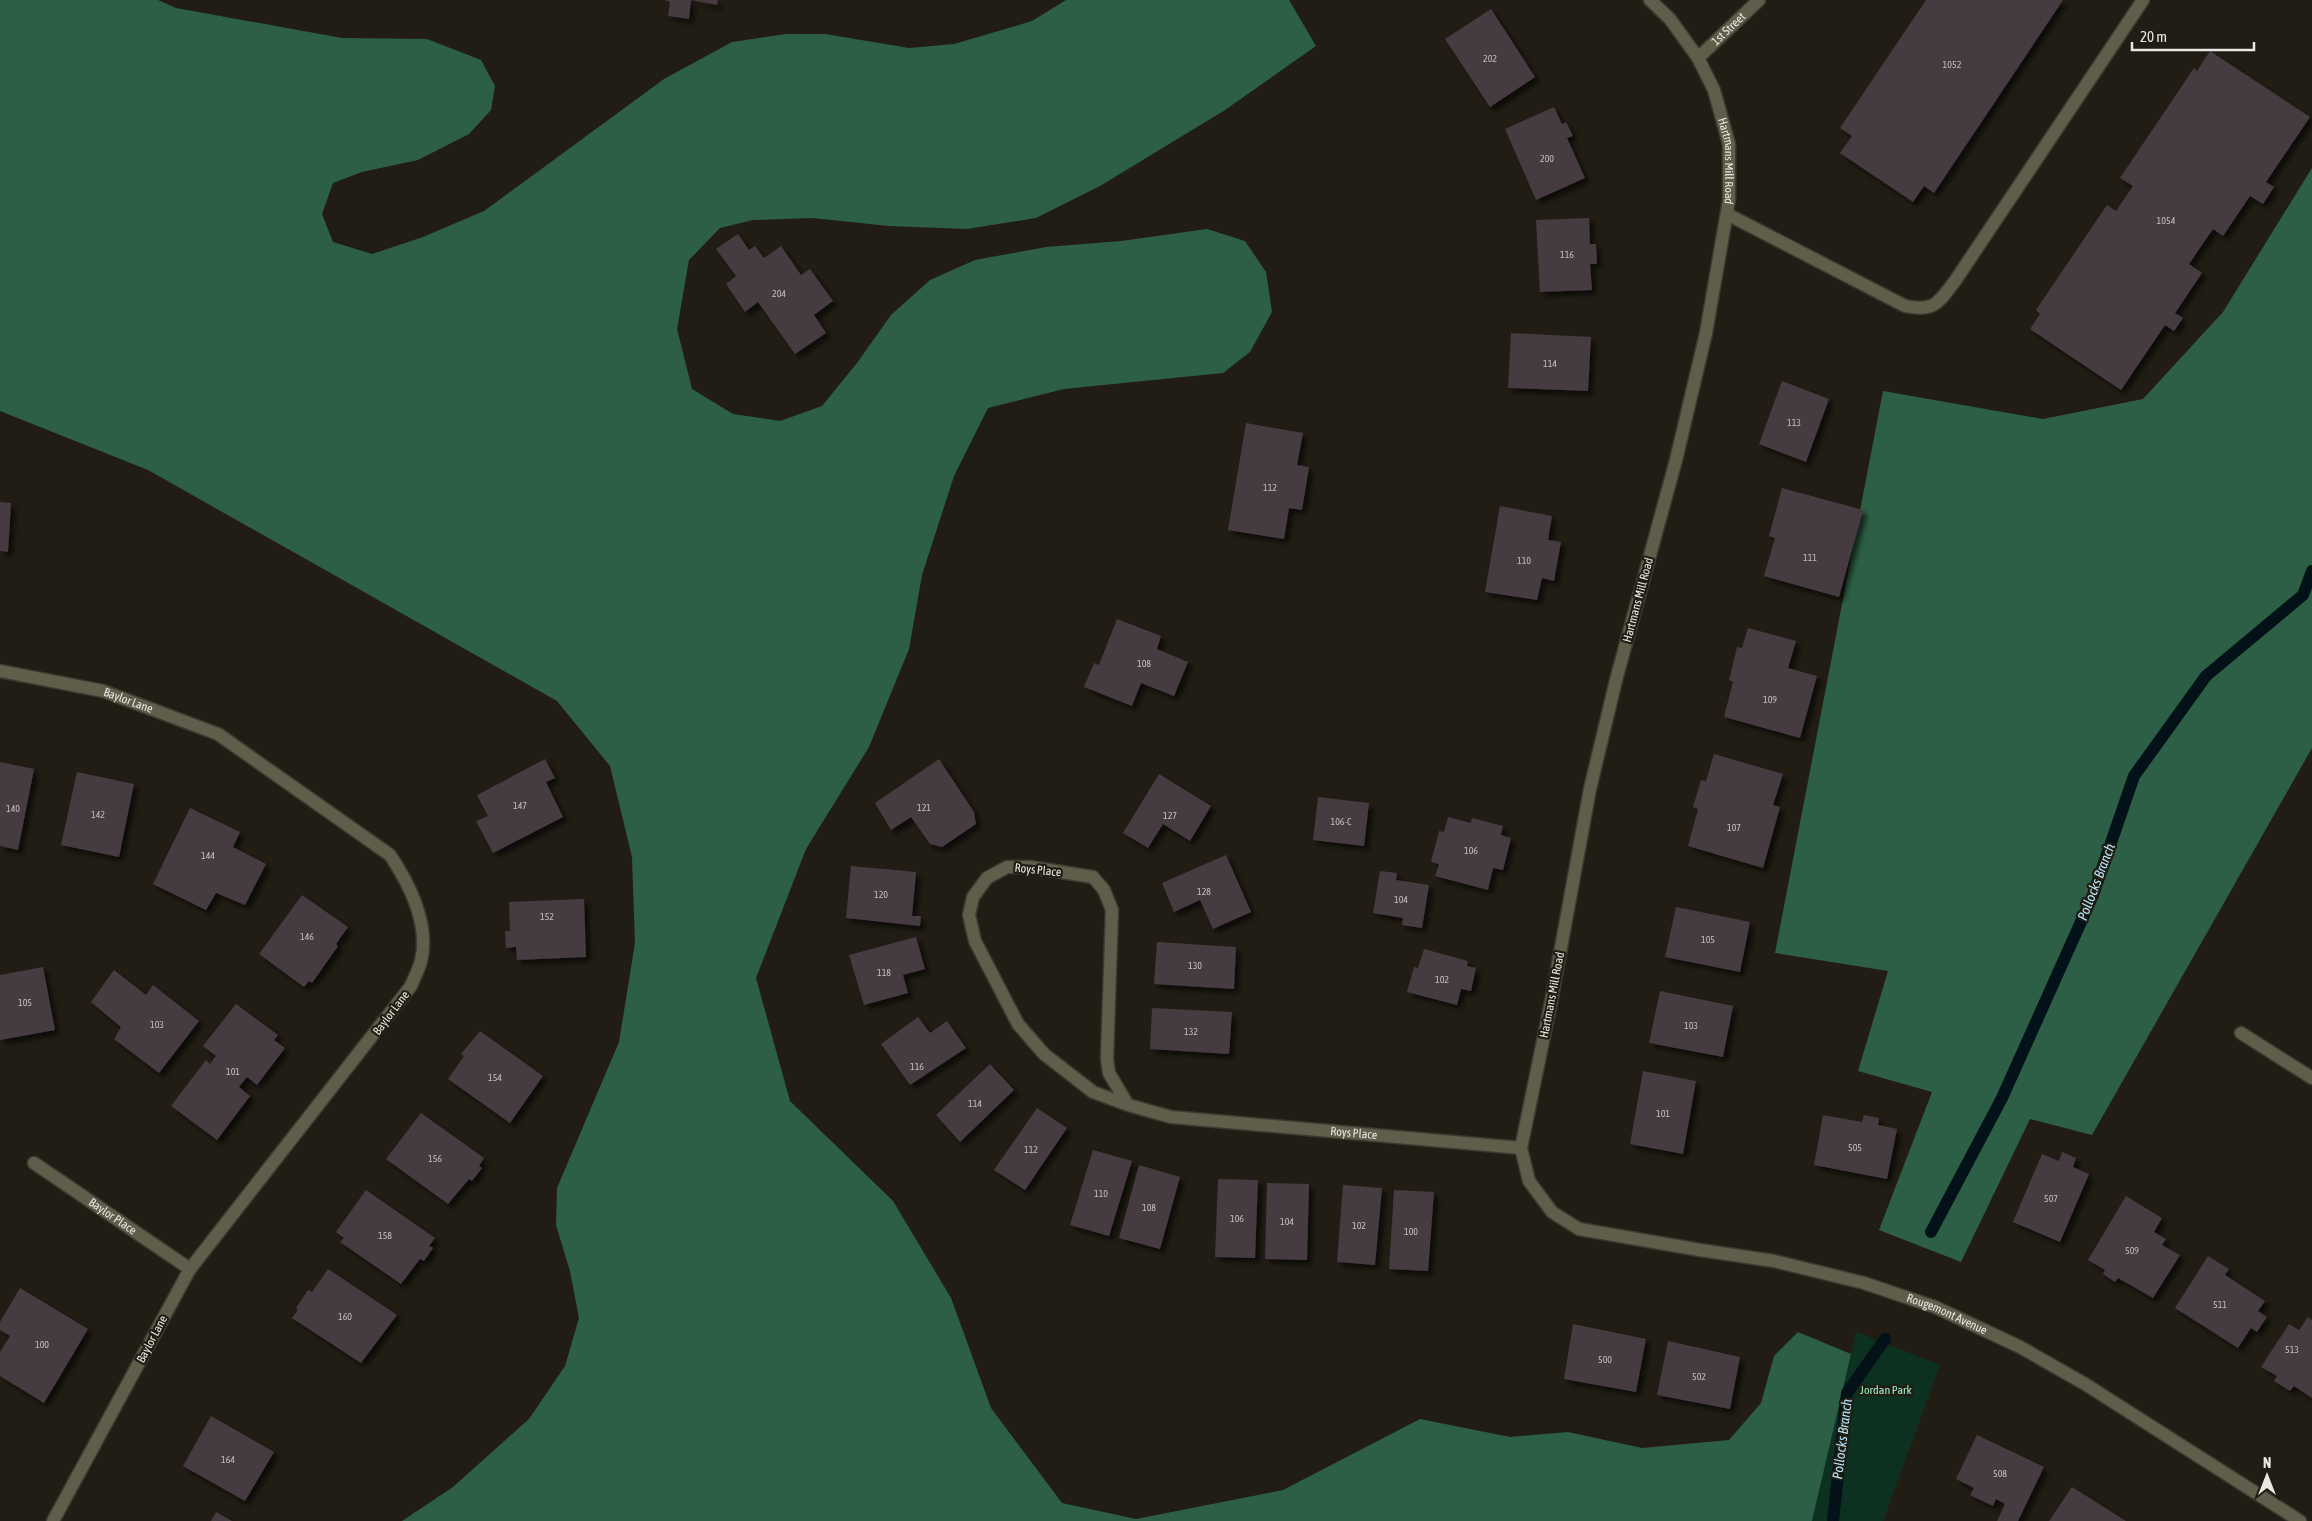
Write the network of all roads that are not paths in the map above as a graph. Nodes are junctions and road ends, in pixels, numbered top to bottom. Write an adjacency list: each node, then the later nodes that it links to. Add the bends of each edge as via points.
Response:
1 (1650, 0): 4 (street, Hartmans Mill Road, via 1670,19)
2 (1759, 0): 4 (street, 1st Street)
3 (2144, 0): 5 (street, via 1938,303 1922,310 1905,306)
4 (1698, 58): 5 (street, Hartmans Mill Road, via 1714,90 1728,144)
5 (1727, 214): 10 (street, Hartmans Mill Road, via 1702,352 1590,789)
6 (0, 671): 13 (street, Baylor Lane, via 103,691 218,734 390,856 414,899 423,932 421,960 411,986)
7 (2241, 1033): 8 (street)
8 (2312, 1078)
9 (1128, 1105): 9 (street, Roys Place, via 1109,1073 1107,1059 1112,910 1104,890 1093,877 1030,867 1007,867 987,878 973,897 969,915 975,941 1018,1024 1044,1054 1093,1092); 10 (street, Roys Place, via 1171,1117)
10 (1521, 1148): 12 (street, Hartmans Mill Road, via 1529,1182)
11 (34, 1163): 13 (street, Baylor Place)
12 (1552, 1212): 15 (street, Rougemont Avenue, via 1579,1229 1774,1261 1864,1283 1935,1307 2020,1346 2085,1384)
13 (190, 1269): 14 (street, Baylor Lane)
14 (53, 1521)
15 (2300, 1521)

